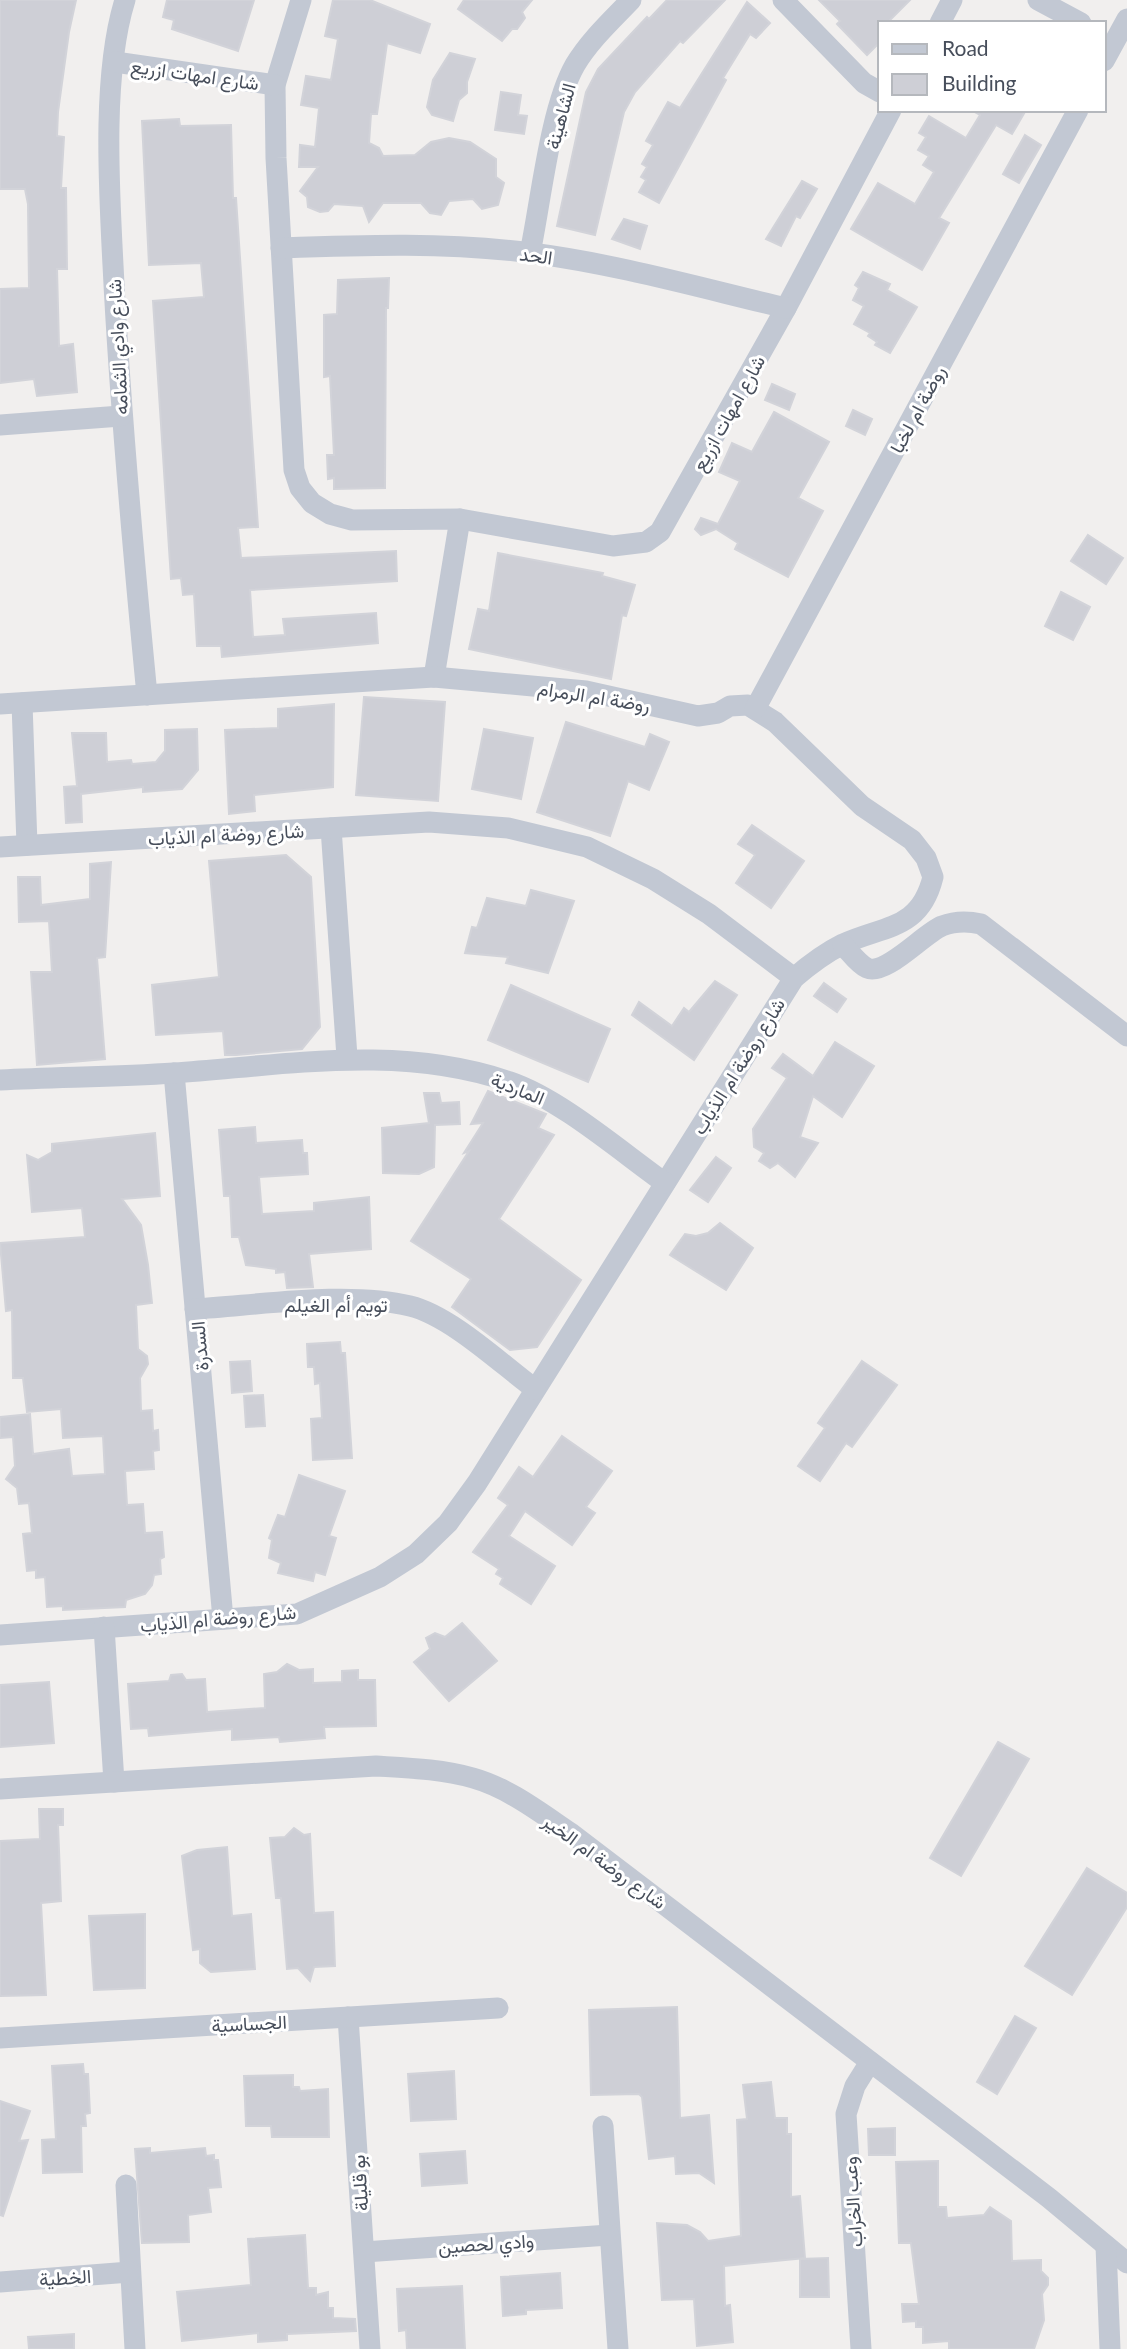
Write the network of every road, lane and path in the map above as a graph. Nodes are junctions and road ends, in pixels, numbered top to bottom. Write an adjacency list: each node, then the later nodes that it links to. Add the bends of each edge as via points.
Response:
1 (125, 0): 11 (street, شارع وادي الثمامه)
2 (301, 0): 12 (street, شارع امهات ازريع)
3 (631, 0): 17 (street, الشاهينة, via 575,66 559,104)
4 (783, 0): 13 (street, via 864,83)
5 (952, 0): 8 (street)
6 (1038, 0): 9 (street)
7 (1127, 19): 10 (street)
8 (941, 21)
9 (1077, 21)
10 (1110, 38)
11 (115, 62): 12 (street, شارع امهات ازريع); 19 (street, شارع وادي الثمامه, via 110,196)
12 (275, 85): 16 (street, شارع امهات ازريع)
13 (878, 91)
14 (890, 112): 18 (street, شارع امهات ازريع)
15 (1077, 112): 26 (street, روضة ام لخبا)
16 (281, 248): 17 (street, الحد, via 412,245); 21 (street, شارع امهات ازريع, via 294,470 300,488 312,503 352,520)
17 (530, 253): 18 (street, الحد, via 618,268)
18 (786, 308): 21 (street, شارع امهات ازريع, via 660,533 646,542 613,546)
19 (121, 416): 20 (street); 23 (street, شارع وادي الثمامه)
20 (0, 425)
21 (460, 519): 22 (street)
22 (434, 677): 23 (street, روضة ام الرمرام); 26 (street, روضة ام الرمرام, via 586,691 698,716 739,704)
23 (147, 695): 24 (street, روضة ام الرمرام)
24 (22, 703): 25 (street, روضة ام الرمرام); 28 (street)
25 (0, 704)
26 (755, 709): 30 (street, via 775,722 844,790 912,840 930,867 930,888 912,916 894,928)
27 (331, 828): 28 (street, شارع روضة ام الذياب); 31 (street, شارع روضة ام الذياب, via 429,821 508,828 587,847 709,914); 33 (street)
28 (27, 845): 29 (street, شارع روضة ام الذياب)
29 (0, 847)
30 (843, 945): 31 (street); 32 (street, via 864,966 875,970 941,926 981,924)
31 (794, 978): 36 (street, شارع روضة ام الذياب)
32 (1127, 1036)
33 (347, 1057): 34 (street, الماردية); 36 (street, الماردية, via 468,1070 512,1082 554,1103)
34 (174, 1073): 35 (street, الماردية); 37 (street, السدرة)
35 (0, 1080)
36 (665, 1183): 38 (street, شارع روضة ام الذياب)
37 (195, 1309): 38 (street, تويم أم الغيلم, via 336,1301 411,1306 438,1318); 39 (street, السدرة)
38 (535, 1389): 39 (street, شارع روضة ام الذياب, via 477,1483 448,1523 416,1554 380,1577 297,1614)
39 (223, 1619): 40 (street, شارع روضة ام الذياب)
40 (104, 1627): 41 (street, شارع روضة ام الذياب); 42 (street)
41 (0, 1634)
42 (114, 1782): 43 (street, شارع روضة ام الخير); 47 (street, شارع روضة ام الخير, via 376,1766 431,1769 476,1779 526,1803 572,1834)
43 (0, 1789)
44 (498, 2008): 45 (street, الجساسية)
45 (348, 2017): 46 (street, الجساسية); 52 (street, بو قليلة)
46 (0, 2038)
47 (870, 2062): 51 (street, شارع روضة ام الخير); 59 (street, وعب الخراب, via 855,2086 846,2114)
48 (603, 2126): 50 (street)
49 (126, 2185): 54 (street)
50 (609, 2235): 52 (street, وادي لحصين); 58 (street)
51 (1106, 2246): 53 (street, شارع روضة ام الخير); 60 (street)
52 (364, 2252): 57 (street, بو قليلة)
53 (1127, 2263)
54 (130, 2272): 55 (street, الخطية); 56 (street)
55 (0, 2282)
56 (135, 2349)
57 (370, 2349)
58 (618, 2349)
59 (861, 2349)
60 (1110, 2349)

